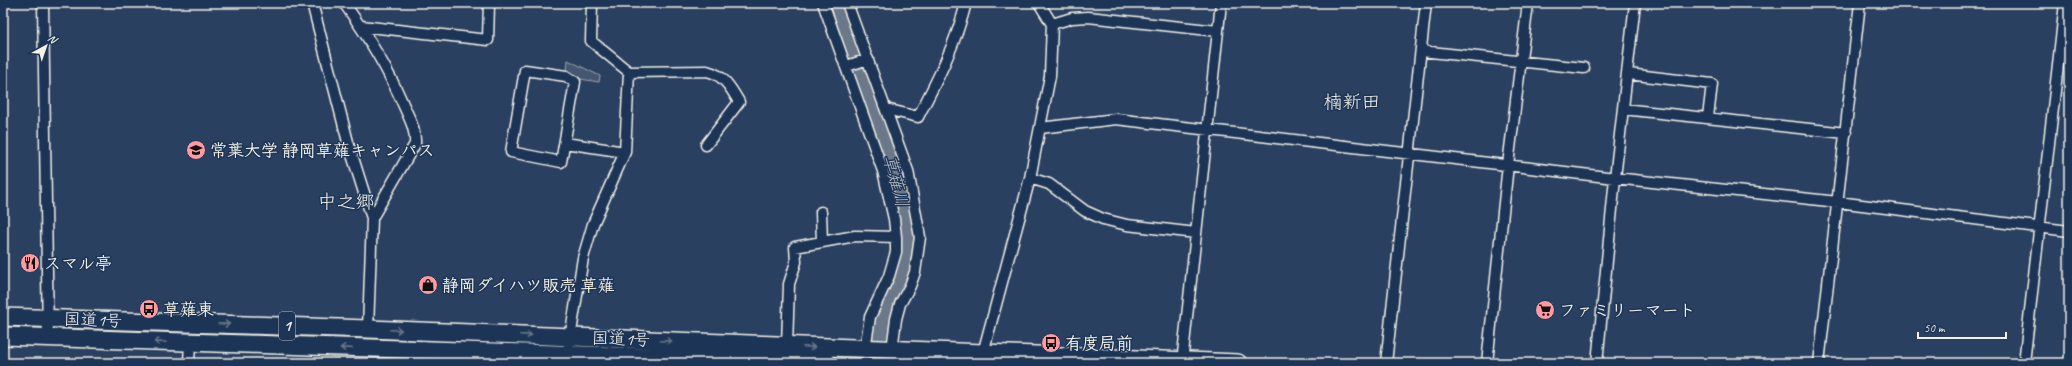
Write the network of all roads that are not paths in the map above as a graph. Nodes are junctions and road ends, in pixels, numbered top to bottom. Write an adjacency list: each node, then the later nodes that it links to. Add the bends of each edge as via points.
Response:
1 (43, 3): 48 (street)
2 (312, 3): 41 (street, via 348,142)
3 (344, 3): 17 (street)
4 (489, 3): 17 (street, via 488,40)
5 (592, 3): 24 (street, via 591,41)
6 (823, 3): 22 (street)
7 (847, 3): 20 (street)
8 (966, 3): 26 (street, via 942,69 918,117)
9 (1039, 3): 16 (street)
10 (1221, 3): 18 (street)
11 (1426, 3): 19 (street)
12 (1528, 3): 21 (street)
13 (1635, 3): 25 (street)
14 (1860, 3): 31 (street)
15 (2065, 3): 42 (street)
16 (1052, 24): 18 (street, via 1072,18 1088,17); 29 (street, via 1050,76)
17 (361, 26): 41 (street, via 389,73 416,133 415,144)
18 (1218, 31): 30 (street)
19 (1421, 51): 21 (street); 35 (street)
20 (868, 59): 22 (street); 26 (street)
21 (1522, 61): 23 (street); 36 (street)
22 (847, 66): 45 (street, via 888,188)
23 (1584, 68)
24 (629, 72): 33 (street, via 707,70 715,72 728,83 738,102); 34 (street)
25 (1628, 74): 27 (street); 28 (street, via 1712,84)
26 (886, 109): 56 (street, via 908,171 920,237 915,272 896,319)
27 (1623, 109): 28 (street); 38 (street)
28 (1708, 117): 31 (street)
29 (1040, 128): 30 (street, via 1116,120); 37 (street)
30 (1207, 129): 35 (street); 44 (street)
31 (1846, 133): 39 (street)
32 (565, 143): 32 (street, via 561,162 511,152 525,70 566,76 575,82); 34 (street)
33 (706, 145)
34 (625, 152): 51 (street, via 593,224 583,258)
35 (1410, 153): 36 (street); 64 (street)
36 (1508, 165): 38 (street); 65 (street)
37 (1030, 178): 44 (street, via 1049,184 1085,211 1103,219 1127,225); 57 (street)
38 (1615, 178): 39 (street); 66 (street)
39 (1838, 202): 42 (street); 67 (street)
40 (822, 212): 46 (street)
41 (372, 218): 49 (street)
42 (2040, 228): 43 (street); 68 (street)
43 (2069, 231)
44 (1196, 234): 59 (street)
45 (896, 237): 46 (street, via 855,236); 55 (street, via 893,265 870,317)
46 (822, 242): 54 (street, via 795,248 796,262 789,284)
47 (3, 317): 48 (highway, 国道1号 / 1)
48 (47, 318): 49 (highway, 国道1号 / 1, one-way to 49); 52 (street)
49 (368, 329): 51 (highway, 国道1号 / 1, one-way to 51)
50 (3, 336): 52 (highway, 国道1号 / 1)
51 (571, 337): 54 (highway, 国道1号 / 1, one-way to 54); 58 (street)
52 (48, 338): 53 (highway, 国道1号 / 1, one-way to 52)
53 (190, 342): 58 (highway, 国道1号 / 1, one-way to 53); 60 (street)
54 (787, 346): 55 (highway, 国道1号 / 1, one-way to 55)
55 (865, 349): 56 (highway, 国道1号 / 1)
56 (892, 350): 57 (highway, 国道1号 / 1)
57 (983, 353): 59 (highway, 国道1号 / 1); 62 (street)
58 (566, 359): 61 (highway, 国道1号 / 1)
59 (1182, 362): 63 (highway, 国道1号 / 1)
60 (189, 363)
61 (828, 363)
62 (969, 363)
63 (1238, 363)
64 (1386, 363)
65 (1487, 363)
66 (1597, 363)
67 (1819, 363)
68 (2024, 363)

